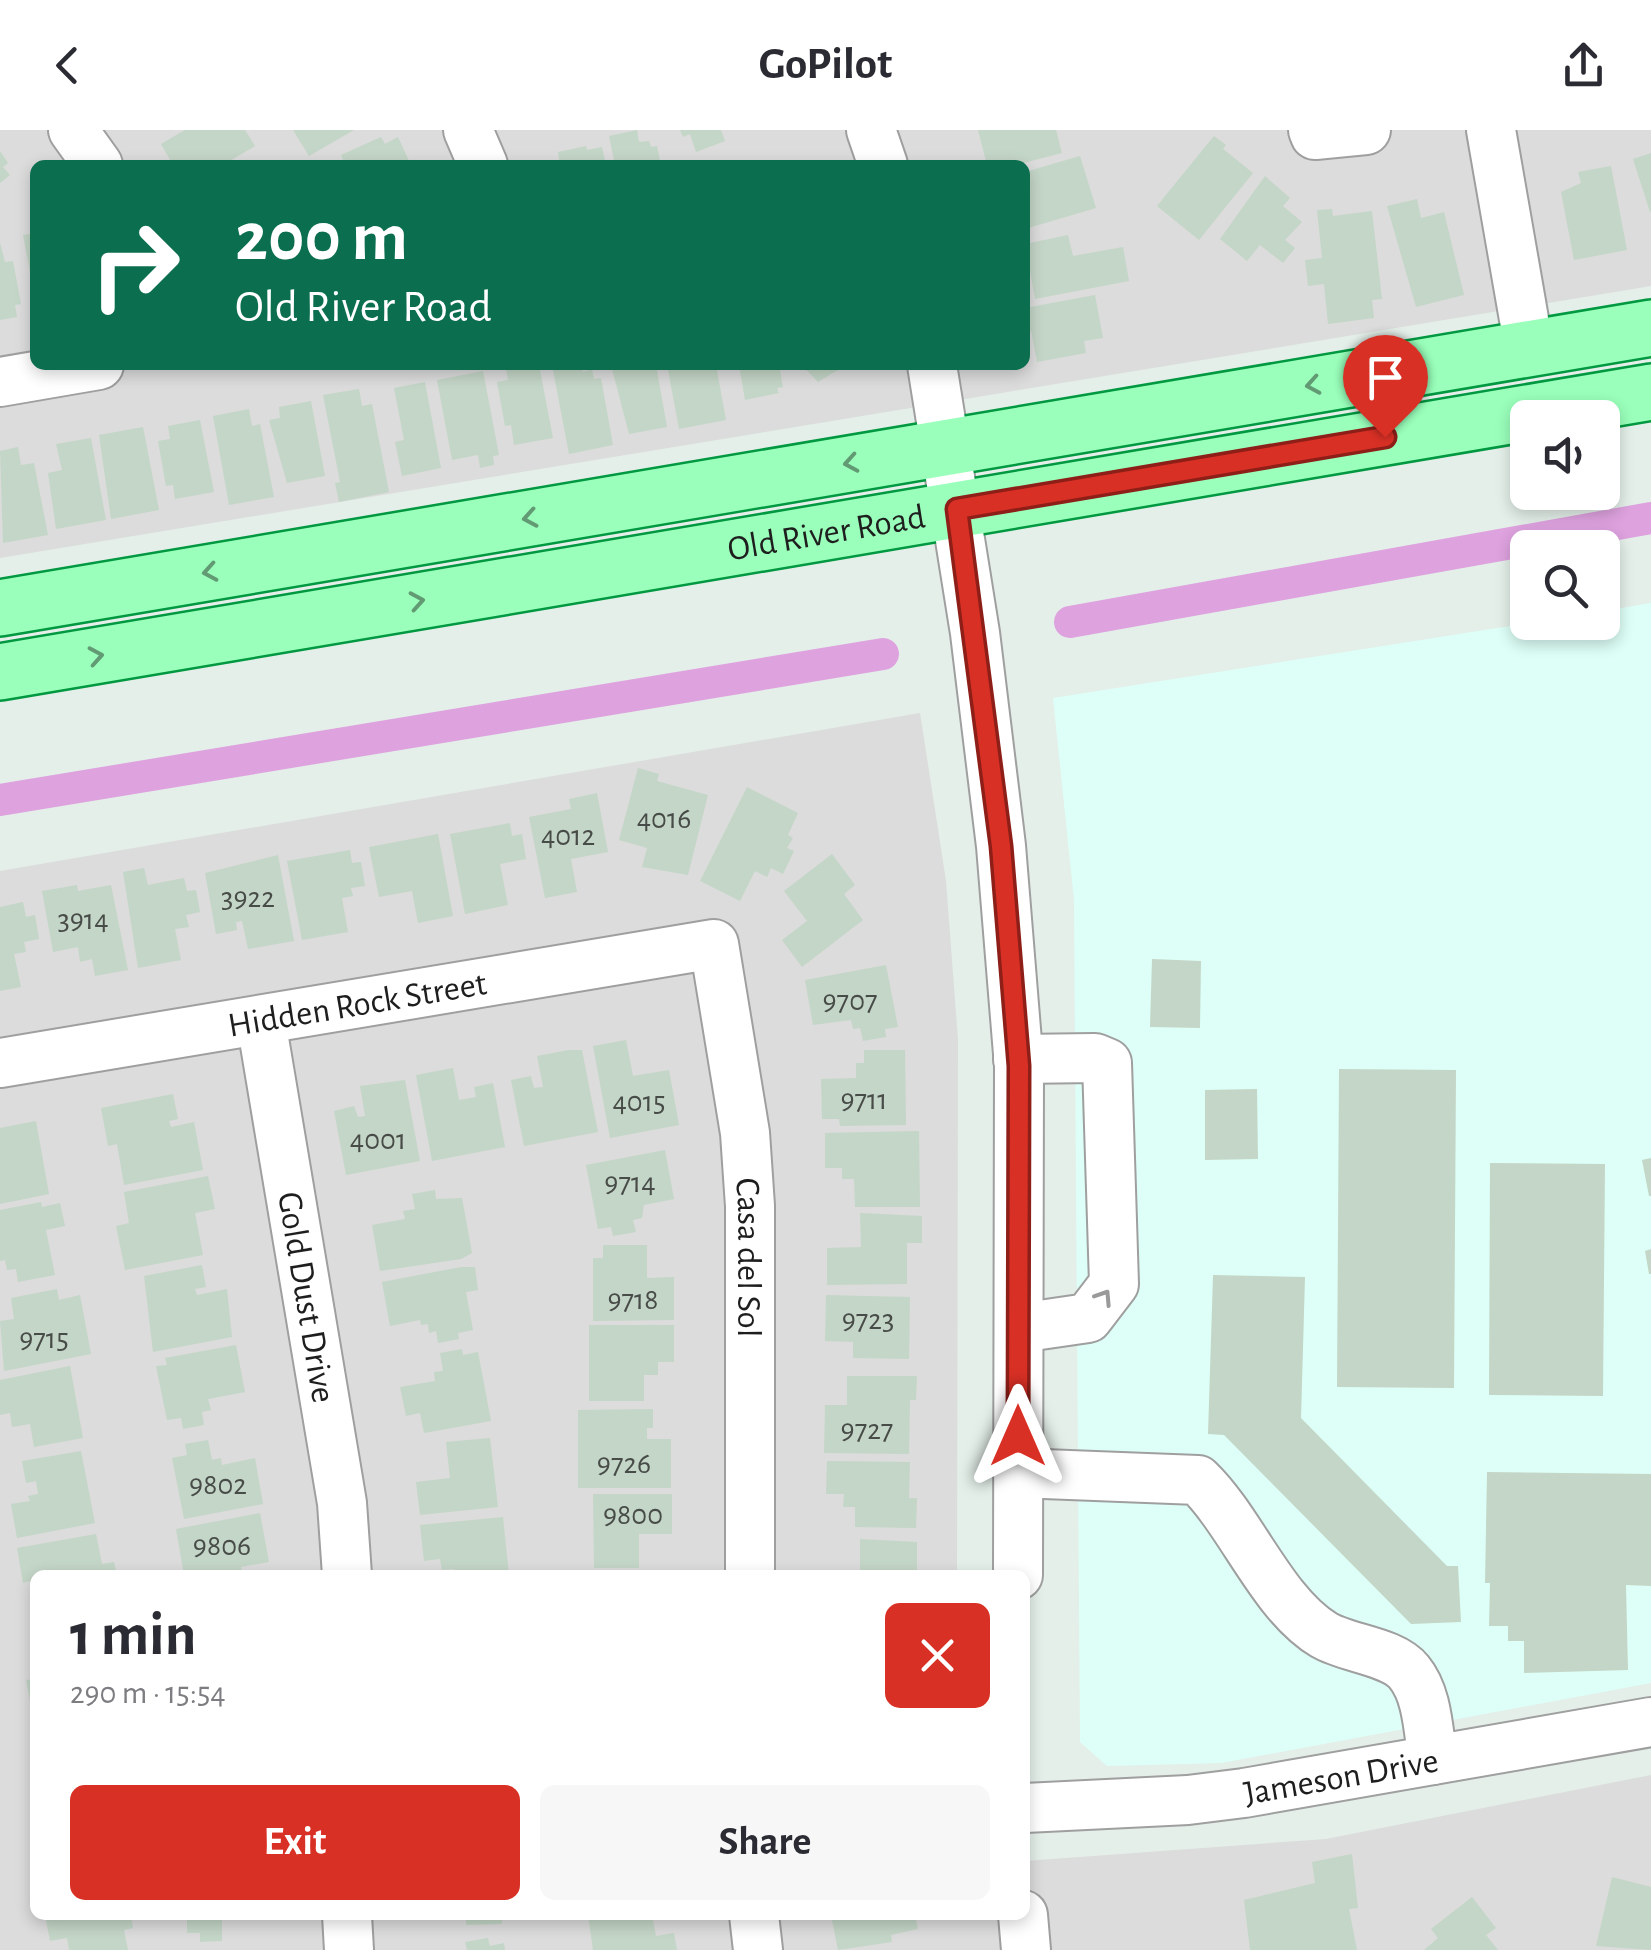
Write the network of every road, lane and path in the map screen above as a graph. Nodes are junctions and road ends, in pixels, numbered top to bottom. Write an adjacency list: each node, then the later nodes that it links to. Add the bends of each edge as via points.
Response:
1 (74, 130): 5 (street)
2 (468, 130): 6 (street)
3 (871, 130): 7 (street)
4 (1491, 130): 9 (street)
5 (95, 160)
6 (481, 160)
7 (882, 160)
8 (1651, 328): 9 (main road, Old River Road)
9 (1530, 348): 14 (main road, via 1490,394 1366,423); 15 (main road, Old River Road, one-way to 15)
10 (70, 370): 12 (street)
11 (933, 370): 15 (street)
12 (0, 382)
13 (1651, 392): 14 (main road, Old River Road)
14 (1346, 443): 16 (main road, Old River Road)
15 (947, 447): 16 (street); 17 (main road, Old River Road, one-way to 17)
16 (957, 509): 18 (main road, Old River Road, one-way to 16); 21 (street, via 1001,846)
17 (0, 608)
18 (0, 672)
19 (714, 944): 20 (street, Hidden Rock Street); 26 (street, Casa del Sol, via 750,1206)
20 (260, 1021): 22 (street, Hidden Rock Street); 25 (street, Gold Dust Drive, via 342,1503)
21 (1018, 1059): 23 (street); 23 (street, one-way to 21, via 1088,1318 1114,1284 1107,1064 1095,1058)
22 (0, 1063)
23 (1019, 1328): 24 (street)
24 (1018, 1472): 27 (street); 29 (street, via 1198,1480 1267,1577 1322,1634 1405,1667 1420,1687)
25 (347, 1570)
26 (750, 1570)
27 (1018, 1570)
28 (1651, 1722): 29 (street, Jameson Drive)
29 (1433, 1760): 30 (street, Jameson Drive, via 1188,1800)
30 (1030, 1808)
31 (348, 1920): 34 (street)
32 (755, 1920): 35 (street)
33 (1023, 1920): 36 (street)
34 (349, 1950)
35 (758, 1950)
36 (1026, 1950)

